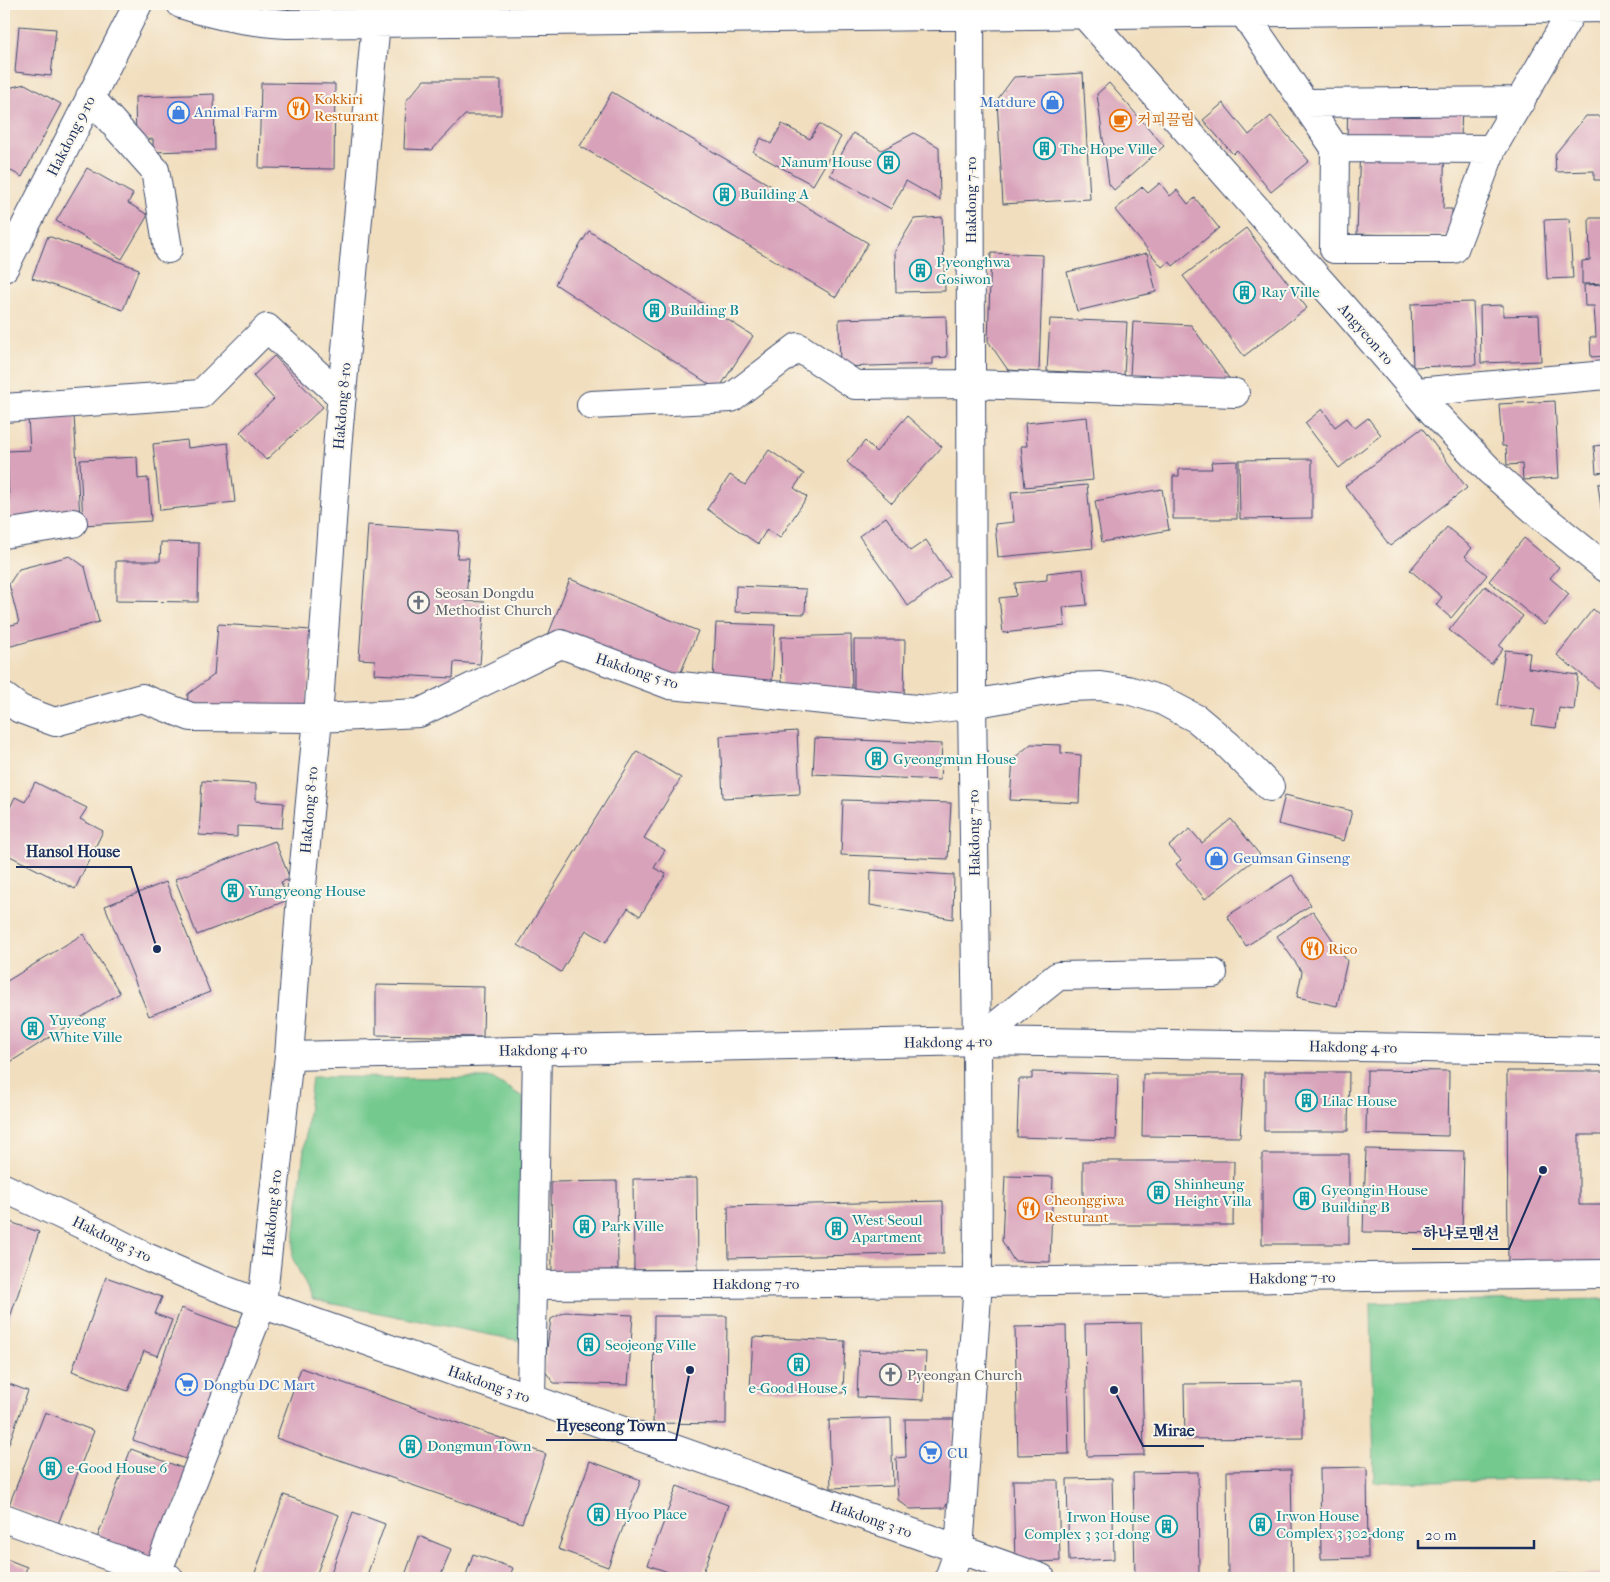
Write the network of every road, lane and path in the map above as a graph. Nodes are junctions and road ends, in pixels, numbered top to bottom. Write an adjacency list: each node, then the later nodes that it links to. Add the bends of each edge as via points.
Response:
1 (138, 4): 9 (street, Hakdong 9-ro)
2 (181, 4): 8 (street, via 225,17 263,22)
3 (1574, 8): 4 (street); 6 (street); 10 (street)
4 (1606, 8)
5 (970, 10): 7 (street); 8 (street); 17 (street, Hakdong 7-ro)
6 (1243, 12): 7 (street); 11 (street)
7 (1084, 14): 18 (street, Angyeon-ro)
8 (376, 22): 20 (street, Hakdong 8-ro)
9 (90, 97): 14 (street, via 154,170); 15 (street, Hakdong 9-ro)
10 (1521, 101): 11 (street); 13 (street)
11 (1305, 103): 12 (street)
12 (1335, 148): 13 (street); 13 (street, via 1334,249 1454,249)
13 (1492, 150)
14 (168, 249)
15 (4, 268)
16 (1606, 375): 18 (street)
17 (972, 384): 19 (street); 21 (street, via 855,385 798,347 732,398); 27 (street, Hakdong 7-ro)
18 (1417, 392): 25 (street, Angyeon-ro, via 1490,470)
19 (1236, 393)
20 (342, 397): 22 (street, via 267,328 201,394); 28 (street, Hakdong 8-ro)
21 (591, 405)
22 (4, 408)
23 (73, 523): 24 (street)
24 (4, 534)
25 (1606, 568)
26 (6, 704): 28 (street, Hakdong 5-ro, via 55,722 142,698 191,717)
27 (972, 704): 28 (street, Hakdong 5-ro, via 927,710 670,685 561,644 419,713); 29 (street, Hakdong 5-ro, via 1069,687 1100,686 1145,694 1203,723); 31 (street, Hakdong 7-ro)
28 (318, 718): 34 (street, Hakdong 8-ro)
29 (1270, 787)
30 (1214, 973): 31 (street, via 1058,976)
31 (977, 1040): 32 (street, Hakdong 4-ro); 33 (street, Hakdong 4-ro); 37 (street, Hakdong 7-ro)
32 (537, 1050): 34 (street, Hakdong 4-ro); 38 (street)
33 (1606, 1052)
34 (289, 1056): 39 (street, Hakdong 8-ro)
35 (4, 1188): 39 (street, Hakdong 3-ro, via 144,1256)
36 (1606, 1274): 37 (street, Hakdong 7-ro)
37 (978, 1282): 38 (street, Hakdong 7-ro); 42 (street, Hakdong 7-ro)
38 (534, 1285): 40 (street)
39 (262, 1304): 40 (street, Hakdong 3-ro); 43 (street, Hakdong 8-ro)
40 (531, 1399): 42 (street, Hakdong 3-ro)
41 (4, 1518): 43 (street)
42 (959, 1550): 44 (street, Hakdong 7-ro); 45 (street, Hakdong 3-ro)
43 (160, 1577)
44 (949, 1578)
45 (1041, 1578)

